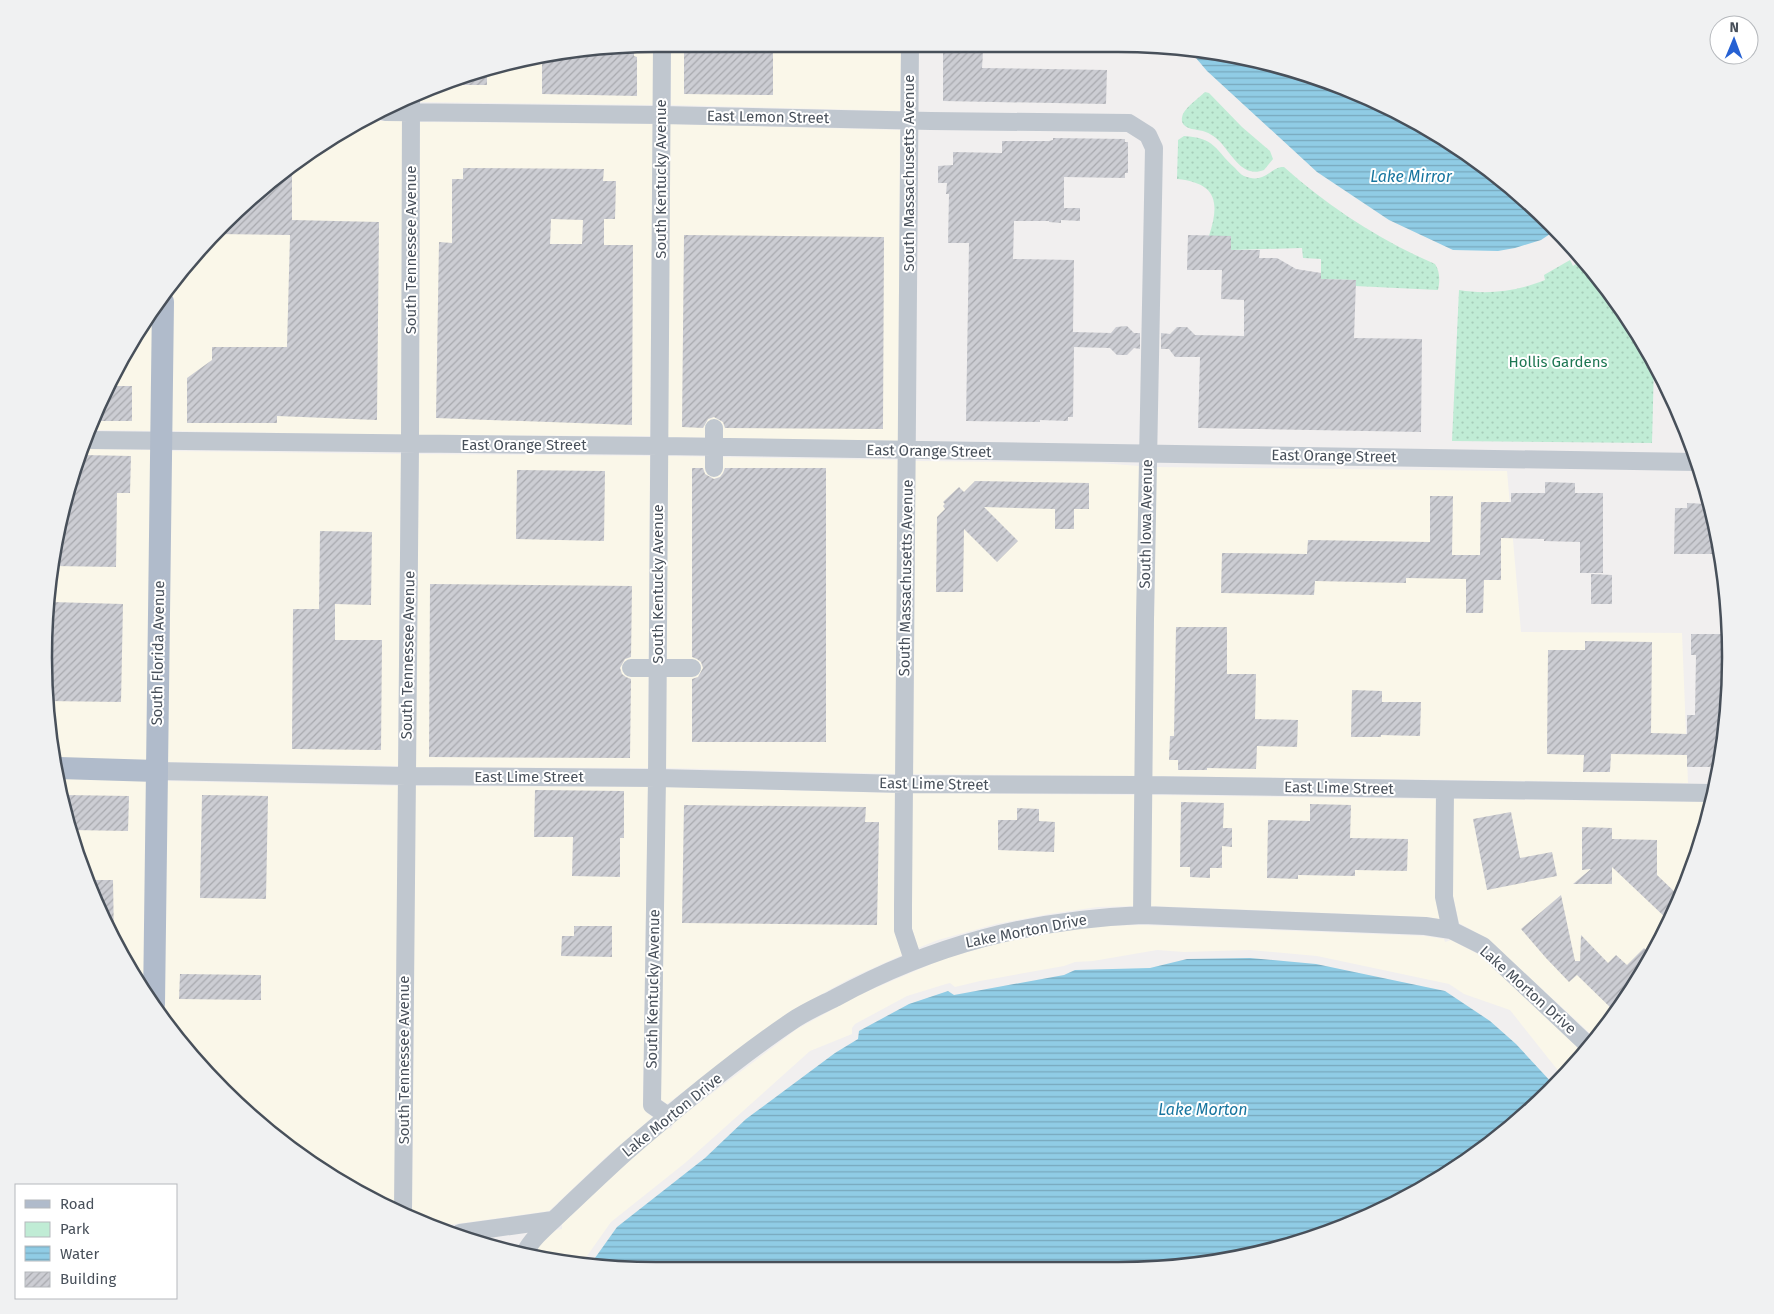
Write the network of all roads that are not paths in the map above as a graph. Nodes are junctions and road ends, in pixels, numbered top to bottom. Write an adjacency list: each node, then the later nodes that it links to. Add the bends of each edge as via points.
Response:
1 (662, 52): 4 (street, South Kentucky Avenue)
2 (910, 52): 5 (street, South Massachusetts Avenue)
3 (411, 106): 4 (street, East Lemon Street); 11 (street, South Tennessee Avenue)
4 (662, 115): 5 (street, East Lemon Street); 12 (street, South Kentucky Avenue)
5 (909, 121): 6 (street, East Lemon Street, via 1129,122); 13 (street, South Massachusetts Avenue)
6 (1148, 135): 14 (street, South Iowa Avenue, via 1154,148)
7 (163, 309): 10 (main road, South Florida Avenue)
8 (714, 428): 16 (street)
9 (94, 440): 10 (street, East Orange Street)
10 (162, 441): 11 (street, East Orange Street); 20 (main road, South Florida Avenue)
11 (410, 444): 12 (street, East Orange Street); 21 (street, South Tennessee Avenue)
12 (659, 446): 13 (street, East Orange Street); 22 (street, South Kentucky Avenue)
13 (907, 451): 14 (street, East Orange Street); 23 (street, South Massachusetts Avenue)
14 (1148, 454): 15 (street, East Orange Street); 24 (street, South Iowa Avenue)
15 (1689, 462)
16 (714, 468)
17 (631, 668): 18 (street)
18 (692, 668)
19 (63, 768): 20 (main road)
20 (156, 771): 21 (street, East Lime Street); 30 (main road, South Florida Avenue)
21 (406, 776): 22 (street, East Lime Street); 33 (street, South Tennessee Avenue)
22 (657, 778): 23 (street, East Lime Street); 32 (street, South Kentucky Avenue, via 652,1105)
23 (904, 784): 24 (street, East Lime Street); 29 (street, South Massachusetts Avenue, via 903,930)
24 (1144, 785): 25 (street, East Lime Street); 27 (street, South Iowa Avenue)
25 (1445, 790): 26 (street, East Lime Street); 28 (street, via 1444,898)
26 (1706, 793)
27 (1142, 915): 28 (street, Lake Morton Drive, via 1425,926); 29 (street, Lake Morton Drive, via 1050,923 940,950)
28 (1451, 930): 31 (street, Lake Morton Drive, via 1483,946)
29 (913, 960): 32 (street, Lake Morton Drive, via 793,1020)
30 (154, 993)
31 (1584, 1041)
32 (668, 1116): 34 (street, Lake Morton Drive)
33 (403, 1205)
34 (553, 1220): 35 (street); 36 (street, Lake Morton Drive)
35 (471, 1231)
36 (529, 1248)

